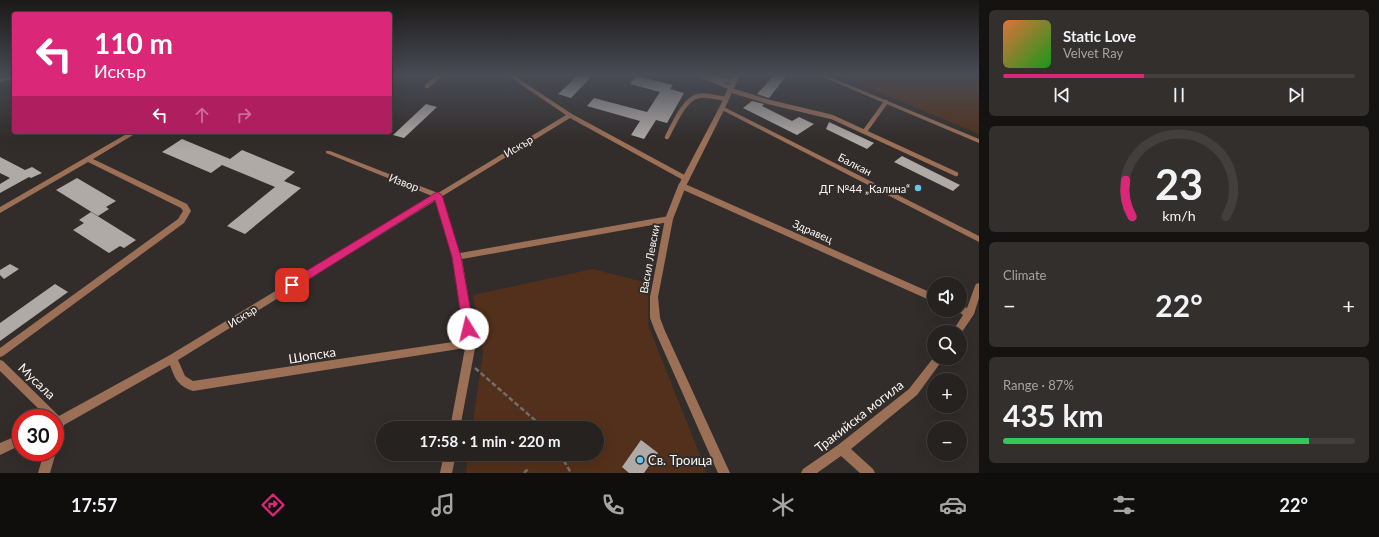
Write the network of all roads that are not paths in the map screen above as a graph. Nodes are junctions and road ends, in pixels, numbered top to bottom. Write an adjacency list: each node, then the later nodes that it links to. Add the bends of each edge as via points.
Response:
1 (544, 97): 9 (street, Здравец)
2 (698, 97): 12 (lane, via 692,98 686,104)
3 (712, 97): 6 (lane)
4 (757, 97): 10 (lane, via 825,115)
5 (874, 97): 7 (street)
6 (726, 99): 8 (street, Васил Левски)
7 (886, 102): 10 (lane); 13 (street)
8 (722, 108): 17 (street, Васил Левски); 21 (street, Балкан)
9 (570, 114): 17 (street, Здравец); 18 (street, Искър)
10 (865, 131): 16 (lane)
11 (131, 134): 15 (street)
12 (667, 137)
13 (979, 141)
14 (328, 152): 18 (street, Извор)
15 (87, 159): 19 (street); 28 (street, via 184,206 187,211 185,216)
16 (956, 174)
17 (684, 182): 20 (street, Васил Левски); 24 (street, Здравец)
18 (437, 195): 22 (street); 29 (street, Искър)
19 (0, 210)
20 (669, 219): 22 (street); 42 (street, Васил Левски, via 655,287 655,318)
21 (979, 240)
22 (457, 257): 27 (street)
23 (979, 286): 25 (street)
24 (927, 295)
25 (969, 314): 26 (street)
26 (962, 325)
27 (471, 343): 29 (street, Шопска, via 193,386 186,385 181,380); 34 (street)
28 (0, 353)
29 (173, 358): 33 (street, Искър)
30 (0, 364): 32 (street, Мусала)
31 (934, 365): 37 (street, Тракийска могила, via 914,392)
32 (44, 409)
33 (64, 417)
34 (456, 421)
35 (12, 443): 36 (street)
36 (0, 449)
37 (842, 449): 43 (street, Тракийска могила); 44 (street)
38 (47, 461): 40 (street)
39 (449, 461): 41 (street)
40 (44, 473)
41 (446, 473)
42 (724, 473)
43 (807, 473)
44 (869, 473)

